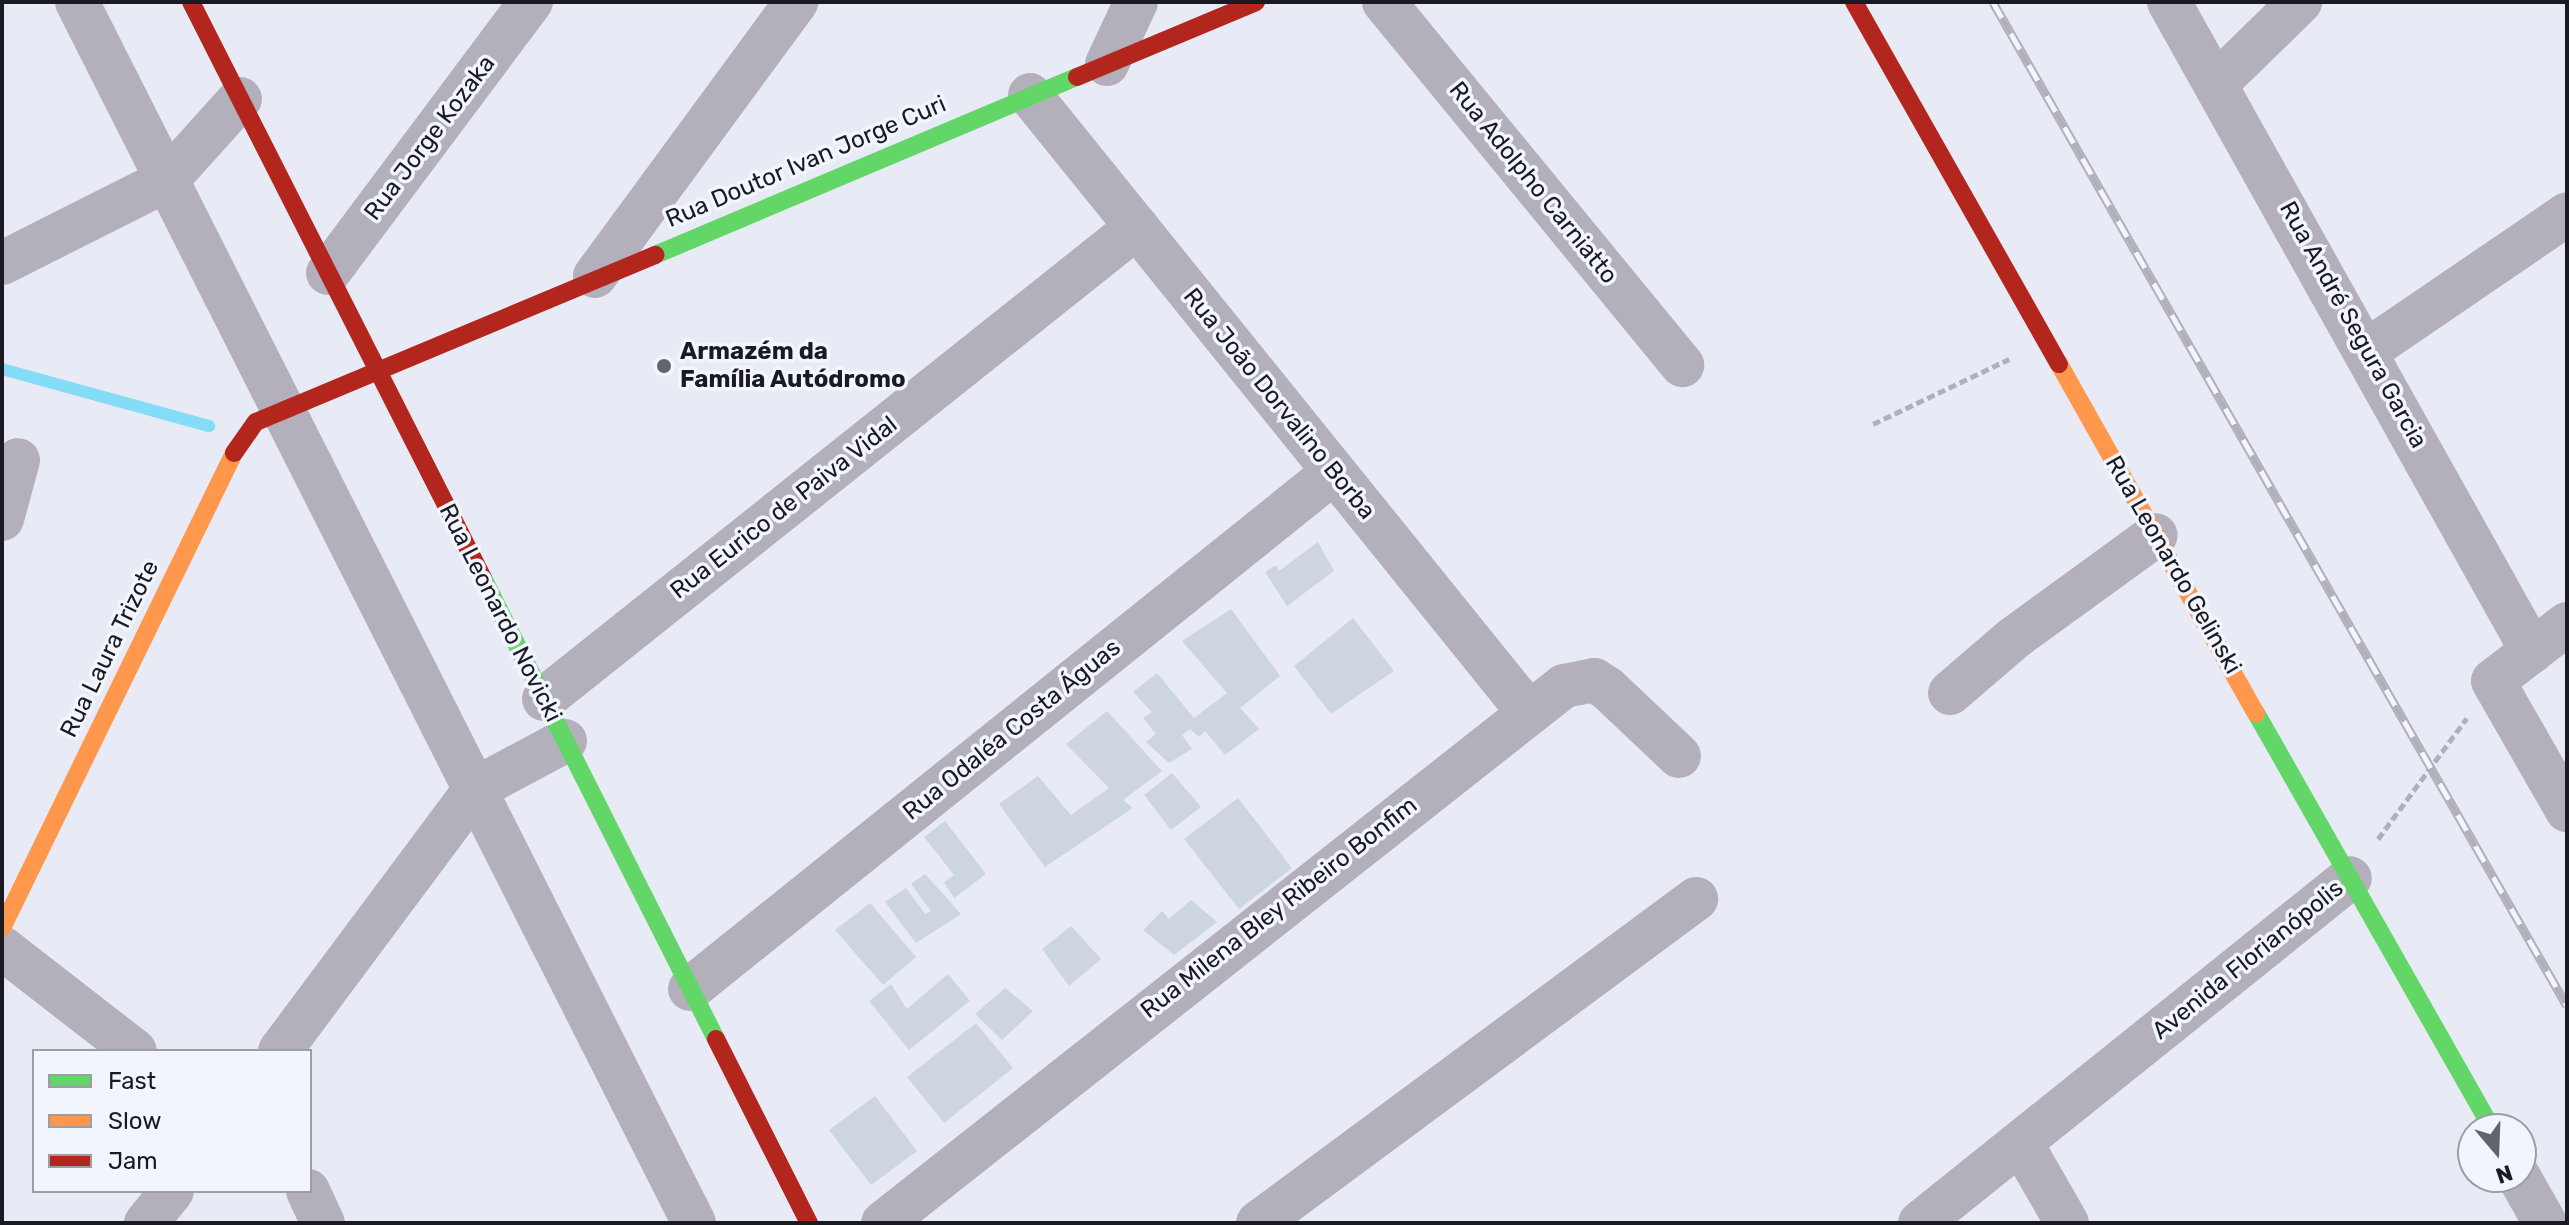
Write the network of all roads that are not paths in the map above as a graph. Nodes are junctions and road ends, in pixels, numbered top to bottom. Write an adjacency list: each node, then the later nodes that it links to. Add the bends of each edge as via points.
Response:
1 (77, 2): 15 (street)
2 (191, 2): 14 (street, Rua Leonardo Novicki)
3 (531, 2): 19 (street, Rua Jorge Kozaka)
4 (796, 2): 20 (street)
5 (1136, 2): 11 (street)
6 (1256, 2): 11 (street, Rua Doutor Ivan Jorge Curi)
7 (1384, 2): 22 (street, Rua Adolpho Carniatto)
8 (1854, 2): 28 (street, Rua Leonardo Gelinski)
9 (2169, 2): 12 (street, Rua André Segura Garcia)
10 (2300, 2): 12 (street)
11 (1107, 64): 13 (street, Rua Doutor Ivan Jorge Curi)
12 (2218, 82): 21 (street, Rua André Segura Garcia)
13 (1030, 95): 17 (street, Rua João Dorvalino Borba); 20 (street, Rua Doutor Ivan Jorge Curi)
14 (240, 99): 15 (street); 19 (street, Rua Leonardo Novicki)
15 (167, 180): 18 (street); 24 (street)
16 (2567, 214): 21 (street)
17 (1137, 227): 26 (street, Rua João Dorvalino Borba); 32 (street, Rua Eurico de Paiva Vidal)
18 (2, 263)
19 (328, 273): 23 (street, Rua Leonardo Novicki)
20 (595, 276): 23 (street, Rua Doutor Ivan Jorge Curi)
21 (2368, 350): 30 (street, Rua André Segura Garcia)
22 (1682, 365)
23 (376, 368): 24 (street, Rua Laura Trizote); 32 (street, Rua Leonardo Novicki)
24 (281, 406): 36 (street); 40 (street, Rua Laura Trizote, via 256,422 224,467)
25 (18, 460): 27 (street)
26 (1334, 472): 33 (street, Rua João Dorvalino Borba); 42 (street, Rua Odaléa Costa Águas)
27 (2, 519)
28 (2156, 535): 31 (street, via 2014,638); 38 (street, Rua Leonardo Gelinski)
29 (2567, 624): 30 (street)
30 (2532, 651): 37 (street, via 2493,681)
31 (1950, 693)
32 (544, 699): 34 (street, Rua Leonardo Novicki)
33 (1529, 713): 35 (street, Rua Milena Bley Ribeiro Bonfim, via 1564,686 1594,680); 54 (street, Rua Milena Bley Ribeiro Bonfim)
34 (565, 741): 36 (street); 42 (street, Rua Leonardo Novicki)
35 (1679, 756)
36 (475, 789): 44 (street); 52 (street)
37 (2567, 810)
38 (2350, 878): 45 (street, Rua Leonardo Gelinski); 46 (street, Avenida Florianópolis)
39 (1696, 899): 55 (street)
40 (2, 928)
41 (2, 948): 43 (street)
42 (690, 989): 53 (street, Rua Leonardo Novicki)
43 (132, 1049)
44 (281, 1049)
45 (2483, 1113)
46 (2021, 1143): 56 (street, Avenida Florianópolis); 57 (street)
47 (170, 1193): 50 (street)
48 (309, 1193): 51 (street)
49 (2528, 1193): 58 (street)
50 (146, 1223)
51 (323, 1223)
52 (694, 1223)
53 (809, 1223)
54 (883, 1223)
55 (1258, 1223)
56 (1920, 1223)
57 (2067, 1223)
58 (2545, 1223)

